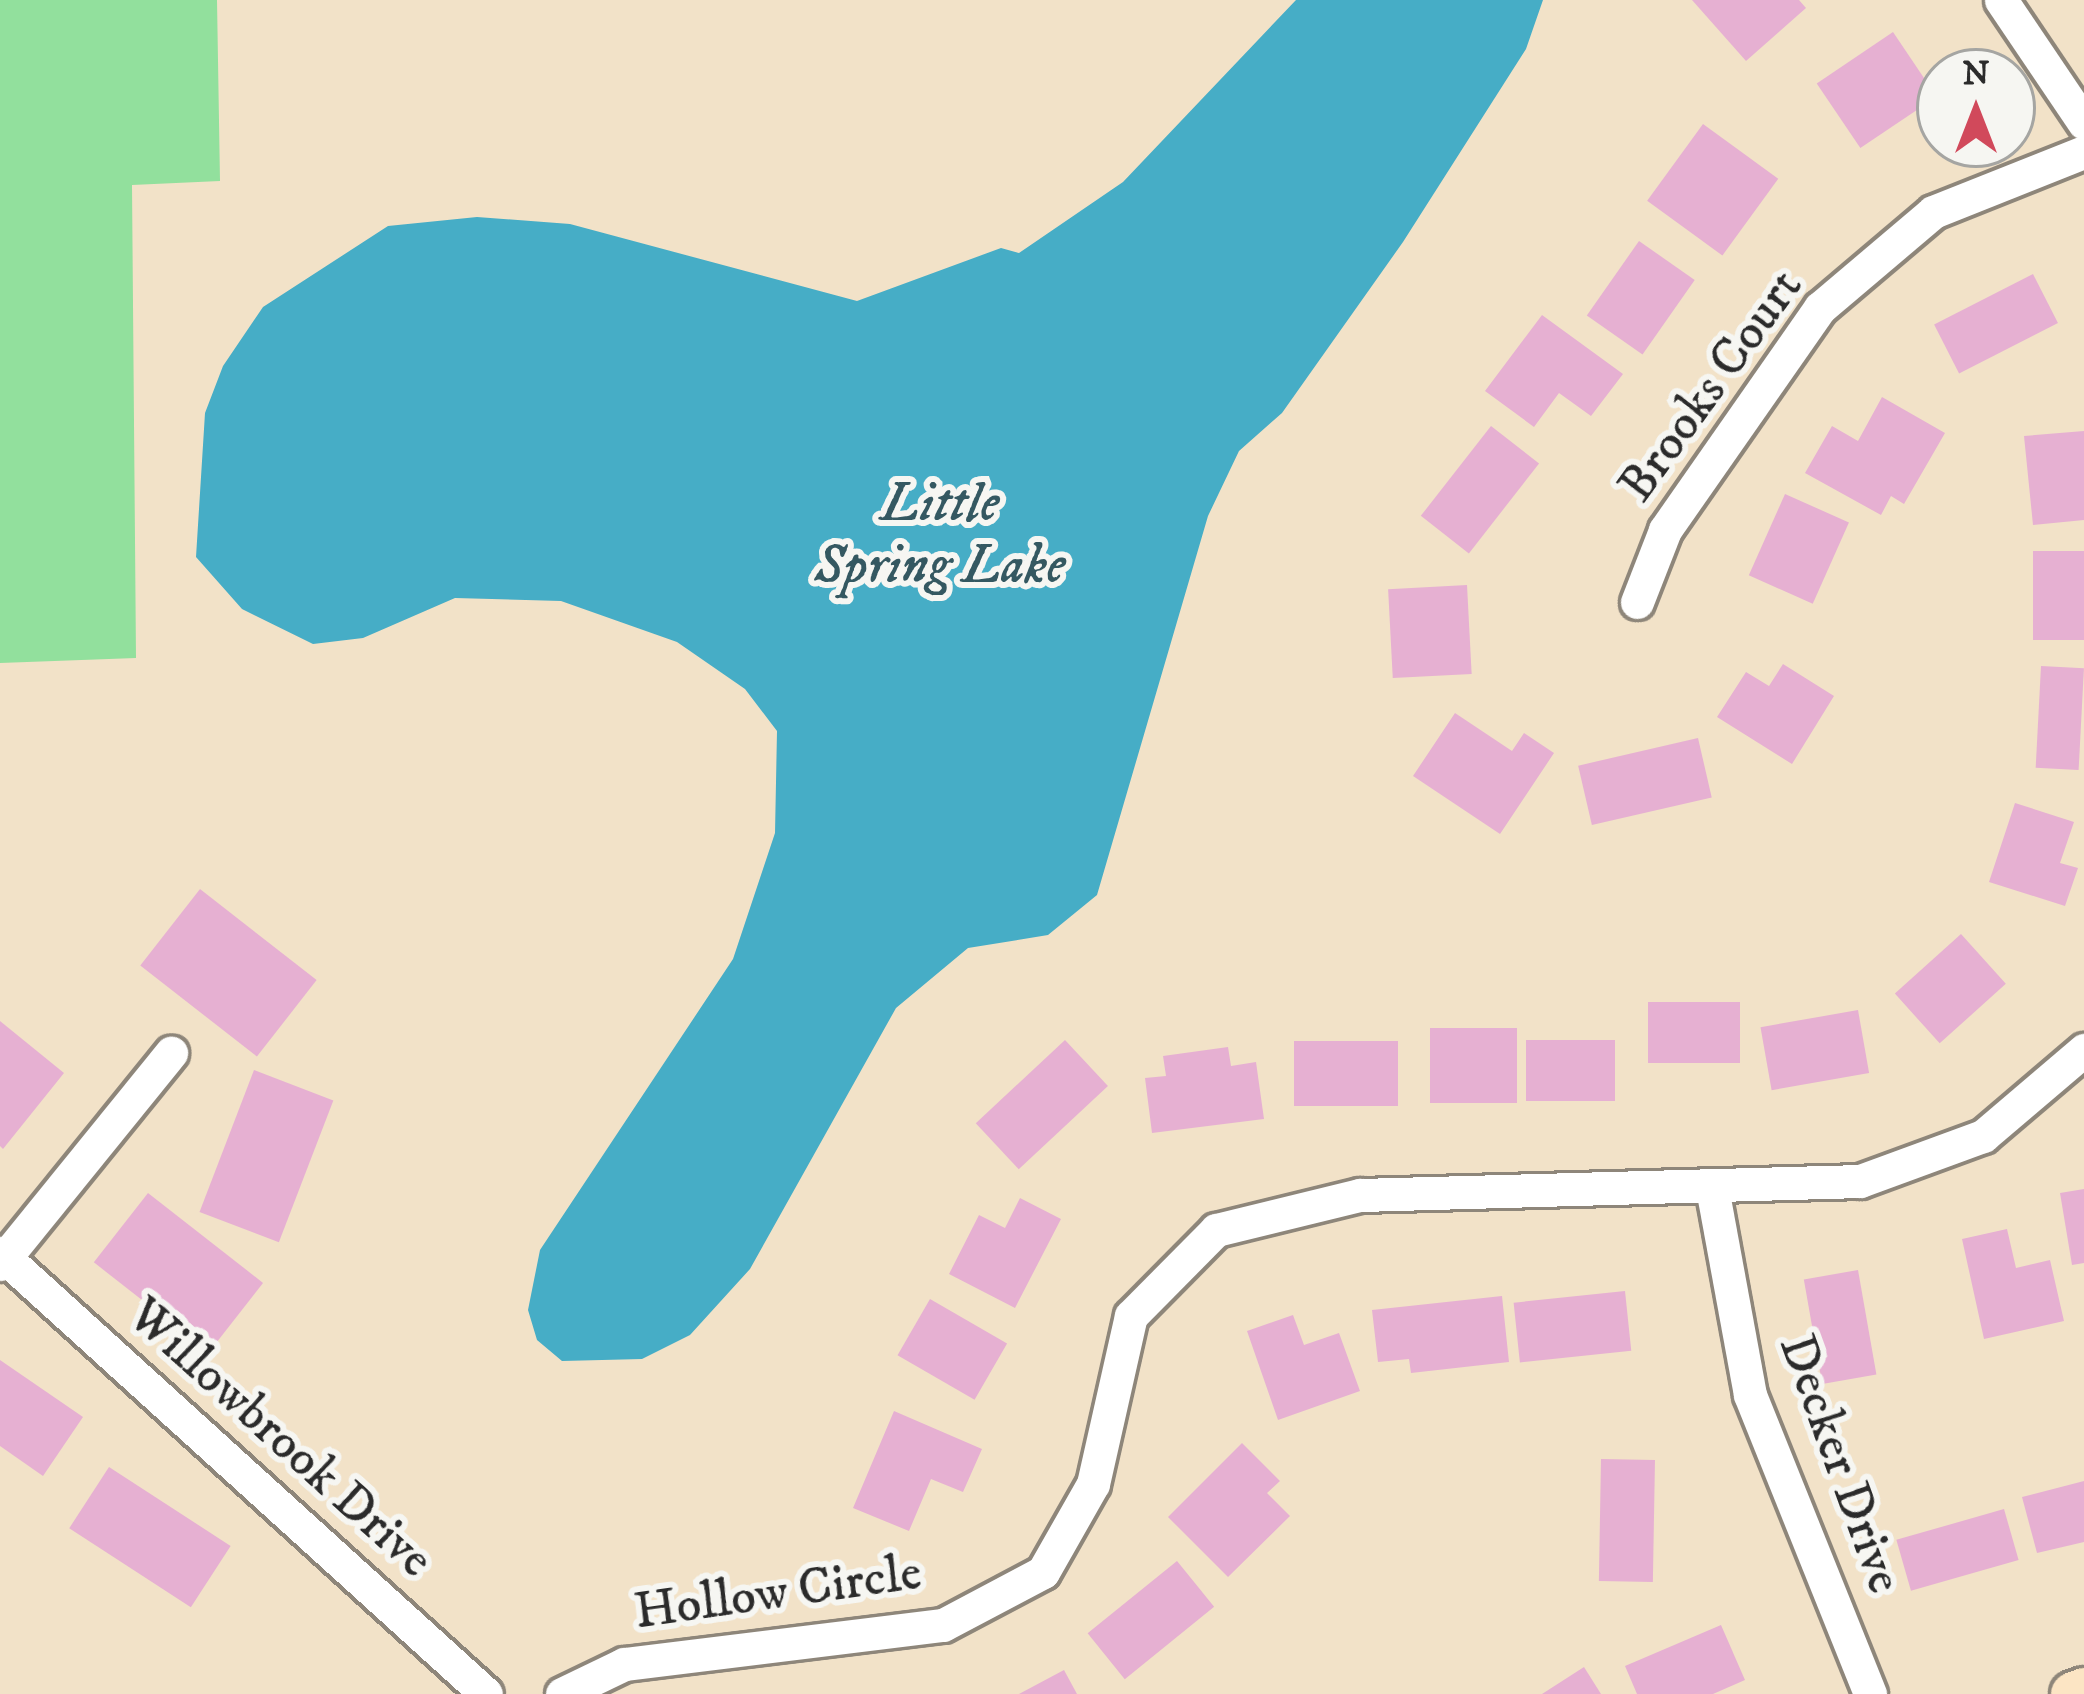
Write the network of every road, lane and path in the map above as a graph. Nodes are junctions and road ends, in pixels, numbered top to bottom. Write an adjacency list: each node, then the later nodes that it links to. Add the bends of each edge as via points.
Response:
1 (2001, 0): 2 (street)
2 (2084, 123)
3 (2084, 152): 4 (street, Brooks Court, via 1933,212 1820,308 1665,530)
4 (1637, 602)
5 (2084, 1050): 7 (street, Hollow Circle, via 1983,1136 1860,1180)
6 (171, 1053): 8 (street, Willowbrook Drive)
7 (1712, 1193): 11 (street, Hollow Circle, via 1360,1195 1216,1229 1131,1316 1093,1484 1043,1573 943,1625 624,1664); 12 (street, Decker Drive, via 1750,1395)
8 (2, 1258): 10 (street, Willowbrook Drive)
9 (2084, 1690): 13 (street)
10 (486, 1694)
11 (562, 1694)
12 (1870, 1694)
13 (2073, 1694)

